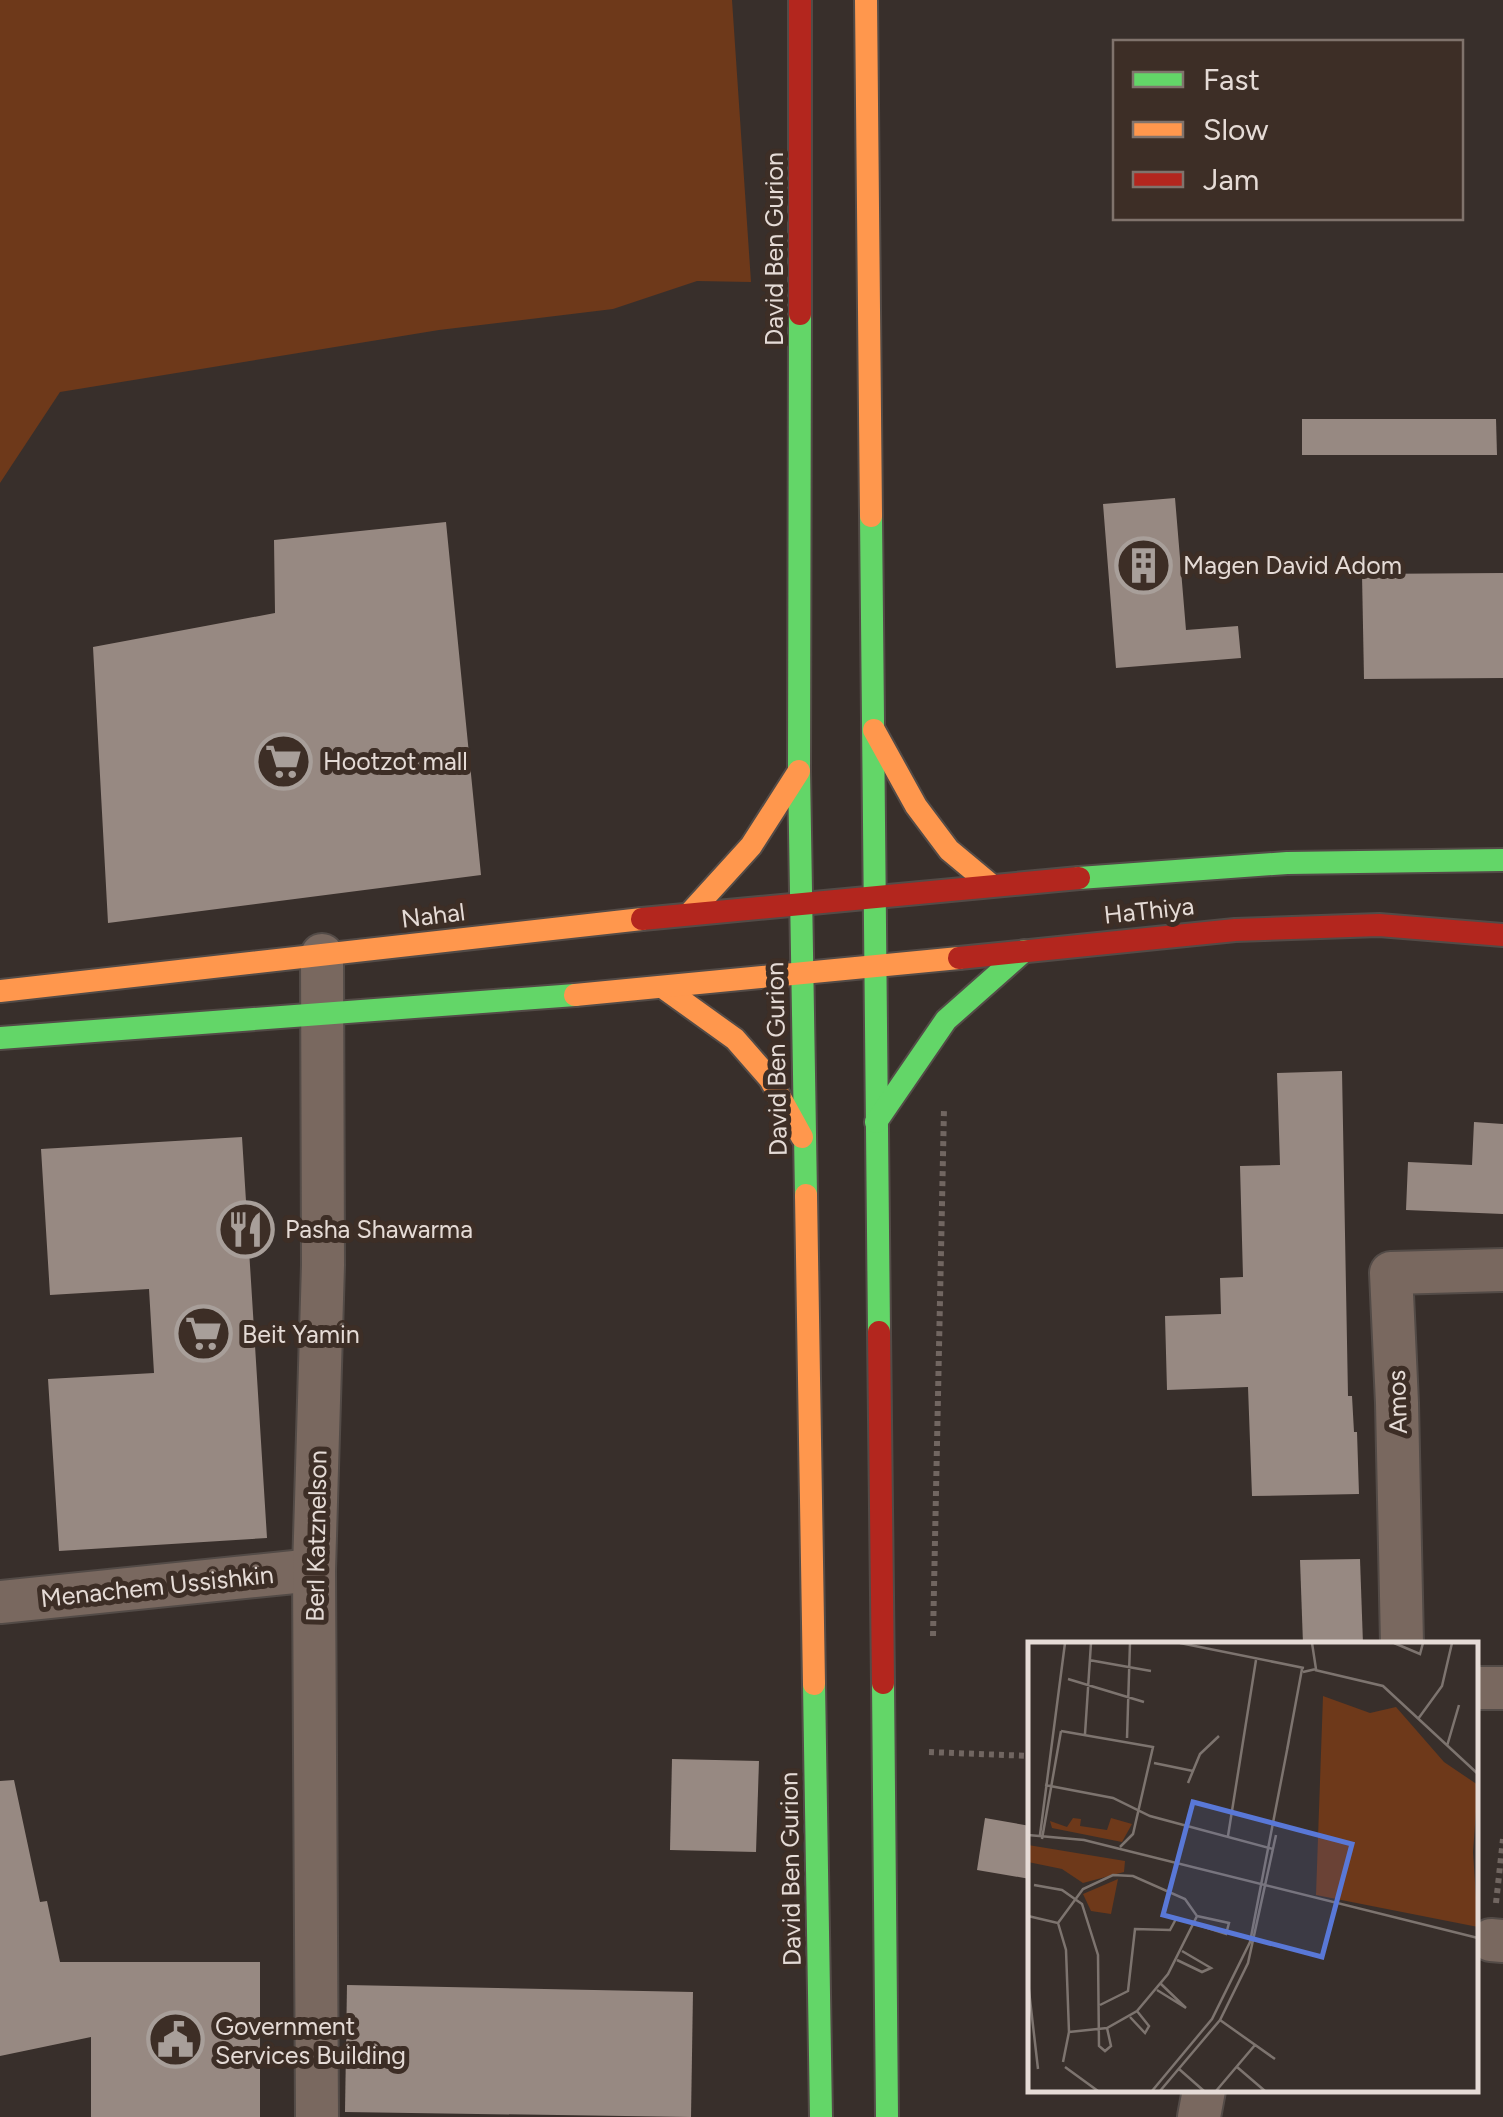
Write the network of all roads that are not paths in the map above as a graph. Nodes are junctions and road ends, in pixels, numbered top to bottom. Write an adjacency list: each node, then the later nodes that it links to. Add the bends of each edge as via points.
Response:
1 (800, 0): 4 (main road, David Ben Gurion)
2 (866, 0): 3 (main road)
3 (871, 725): 6 (main road, via 949,850); 7 (main road)
4 (799, 771): 8 (main road, David Ben Gurion); 9 (main road, via 764,832)
5 (1503, 860): 6 (main road, HaThiya, via 1201,868)
6 (991, 885): 7 (main road, HaThiya)
7 (873, 896): 8 (main road, Nahal); 13 (main road)
8 (801, 902): 9 (main road, Nahal); 14 (main road, David Ben Gurion)
9 (692, 912): 12 (main road, Nahal)
10 (1503, 935): 11 (main road, HaThiya, via 1379,926 1235,930)
11 (1024, 951): 13 (main road, HaThiya); 19 (main road, via 946,1020)
12 (322, 955): 16 (main road, Nahal); 17 (street, Berl Katznelson)
13 (873, 966): 14 (main road, HaThiya); 19 (main road)
14 (802, 973): 15 (main road); 20 (main road, David Ben Gurion)
15 (664, 988): 17 (main road); 20 (main road, via 734,1038 770,1078)
16 (0, 991)
17 (323, 1014): 18 (main road); 22 (street, Berl Katznelson)
18 (0, 1038)
19 (876, 1122): 28 (main road)
20 (805, 1142): 27 (main road, David Ben Gurion)
21 (1503, 1270): 24 (street, Amos, via 1390,1273)
22 (314, 1570): 23 (street, Menachem Ussishkin); 26 (street, Berl Katznelson)
23 (0, 1602)
24 (1402, 1642)
25 (1204, 2092): 29 (street)
26 (316, 2117)
27 (821, 2117)
28 (887, 2117)
29 (1199, 2117)

